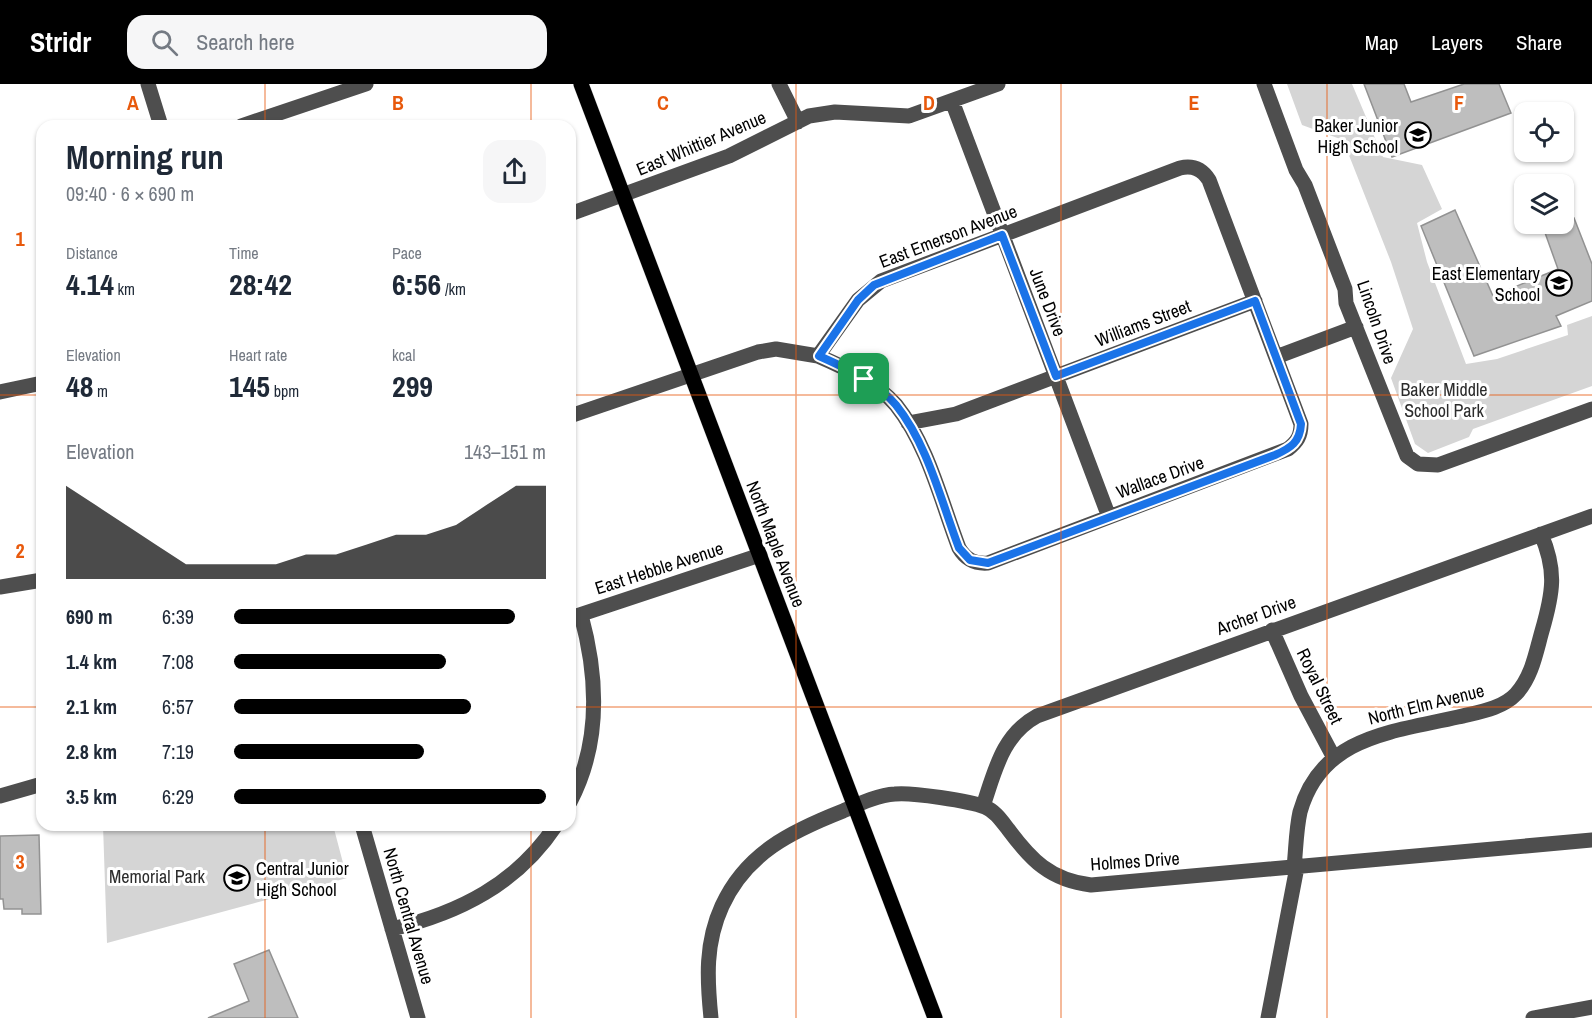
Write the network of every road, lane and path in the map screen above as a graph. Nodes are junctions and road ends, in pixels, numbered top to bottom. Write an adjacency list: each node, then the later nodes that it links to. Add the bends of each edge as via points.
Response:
1 (148, 84): 9 (street)
2 (366, 84): 10 (street)
3 (581, 84): 13 (main road, North Maple Avenue)
4 (779, 84): 11 (street)
5 (998, 84): 7 (street)
6 (1263, 84): 17 (street, Lincoln Drive, via 1345,289)
7 (968, 89): 8 (street, East Whittier Avenue)
8 (952, 101): 11 (street, East Whittier Avenue, via 909,116 835,112); 15 (street, June Drive)
9 (159, 120)
10 (259, 120)
11 (798, 122): 13 (street, East Whittier Avenue, via 729,156)
12 (1161, 175): 15 (street, East Emerson Avenue); 16 (street, Wallace Drive, via 1185,167 1205,174)
13 (623, 196): 14 (street, East Whittier Avenue); 20 (main road, North Maple Avenue)
14 (576, 212)
15 (1002, 235): 18 (street, East Emerson Avenue, via 874,285 858,300); 21 (street, June Drive)
16 (1255, 301): 19 (street, Wallace Drive); 21 (street, Williams Street)
17 (1356, 327): 19 (street); 24 (street, Lincoln Drive, via 1403,450 1418,464 1438,465)
18 (819, 356): 20 (street, via 767,350); 26 (street, Wallace Drive, via 864,379 895,404)
19 (1276, 357): 28 (street, Wallace Drive, via 1301,424 1294,445)
20 (691, 375): 25 (street); 30 (main road, North Maple Avenue)
21 (1056, 376): 26 (street, Williams Street, via 945,417); 28 (street, June Drive)
22 (36, 384): 23 (street)
23 (0, 392)
24 (1592, 409)
25 (576, 414)
26 (908, 423): 28 (street, Wallace Drive, via 959,548 970,560 988,563)
27 (1592, 516): 29 (street, Archer Drive)
28 (1109, 517)
29 (1541, 534): 35 (street, Archer Drive); 36 (street, North Elm Avenue, via 1551,564 1552,596 1531,670 1515,695 1485,711 1365,739)
30 (760, 555): 33 (street, East Hebble Avenue); 40 (main road, North Maple Avenue)
31 (36, 581): 32 (street)
32 (0, 587)
33 (576, 617)
34 (576, 620): 38 (street, via 593,670 594,723)
35 (1272, 630): 36 (street, Royal Street); 41 (street, Archer Drive, via 1031,719 1004,748)
36 (1334, 758): 45 (street, North Elm Avenue, via 1320,773 1304,803 1298,826)
37 (36, 786): 39 (street)
38 (576, 788)
39 (0, 796)
40 (854, 806): 41 (street, via 900,793); 49 (street, via 798,829 770,846 731,888 716,921 709,953); 50 (main road, North Maple Avenue)
41 (984, 806): 45 (street, Holmes Drive, via 1038,865 1078,884 1104,885)
42 (364, 831): 46 (street, North Central Avenue)
43 (551, 831): 46 (street, via 532,856 493,890 445,914)
44 (1592, 840): 45 (street, Holmes Drive)
45 (1296, 867): 51 (street, North Elm Avenue)
46 (392, 929): 48 (street, North Central Avenue)
47 (1592, 1007): 52 (street)
48 (418, 1018)
49 (711, 1018)
50 (935, 1018)
51 (1268, 1018)
52 (1533, 1018)

